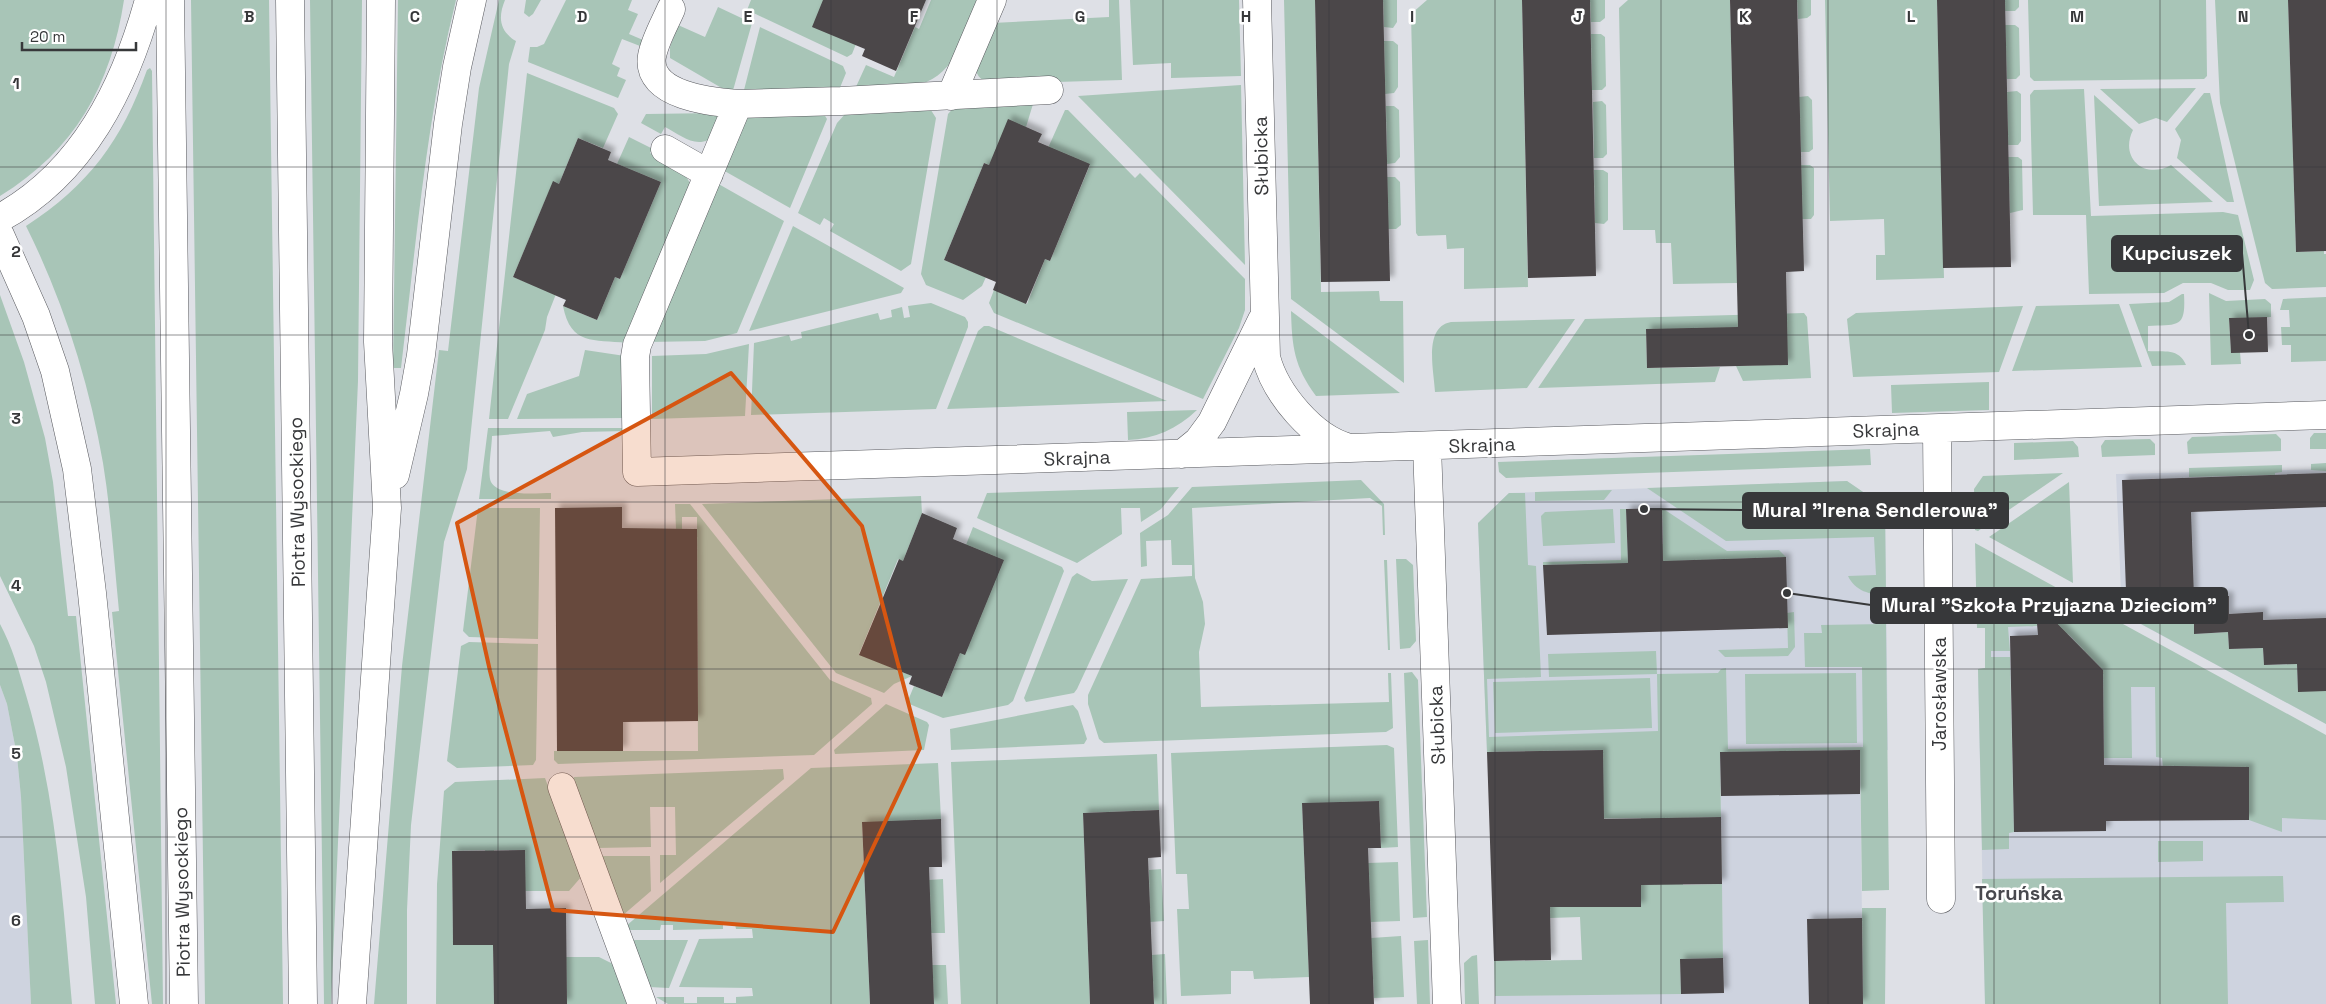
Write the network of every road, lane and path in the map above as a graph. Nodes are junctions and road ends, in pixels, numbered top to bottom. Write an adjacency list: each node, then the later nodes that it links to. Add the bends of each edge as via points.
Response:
1 (149, 0): 14 (street, via 121,80 90,137 42,189)
2 (170, 0): 26 (street, Piotra Wysockiego)
3 (290, 0): 27 (street, Piotra Wysockiego)
4 (381, 0): 22 (street, via 378,342)
5 (472, 0): 22 (street, via 448,124 419,365)
6 (992, 0): 10 (street)
7 (1257, 0): 16 (street, Słubicka)
8 (672, 9): 11 (street, via 652,55 656,74 669,87 687,96 708,102)
9 (1050, 90): 10 (street)
10 (951, 96): 11 (street)
11 (738, 104): 13 (street)
12 (665, 149): 13 (street)
13 (708, 174): 21 (street, Skrajna, via 636,346 637,472)
14 (0, 218)
15 (0, 236): 25 (street, via 36,316 55,372 77,469)
16 (1264, 313): 20 (street, Słubicka, via 1268,368 1280,390 1310,424 1334,441); 21 (street, Słubicka, via 1212,422 1198,441)
17 (2326, 414): 18 (street, Skrajna)
18 (1937, 429): 19 (street, Skrajna); 24 (street, Jarosławska)
19 (1427, 446): 20 (street, Skrajna); 30 (street, Słubicka)
20 (1355, 449): 21 (street, Skrajna)
21 (1182, 454)
22 (387, 508): 28 (street)
23 (562, 787): 29 (street)
24 (1941, 898)
25 (134, 1004)
26 (184, 1004)
27 (303, 1004)
28 (352, 1004)
29 (642, 1004)
30 (1447, 1004)

